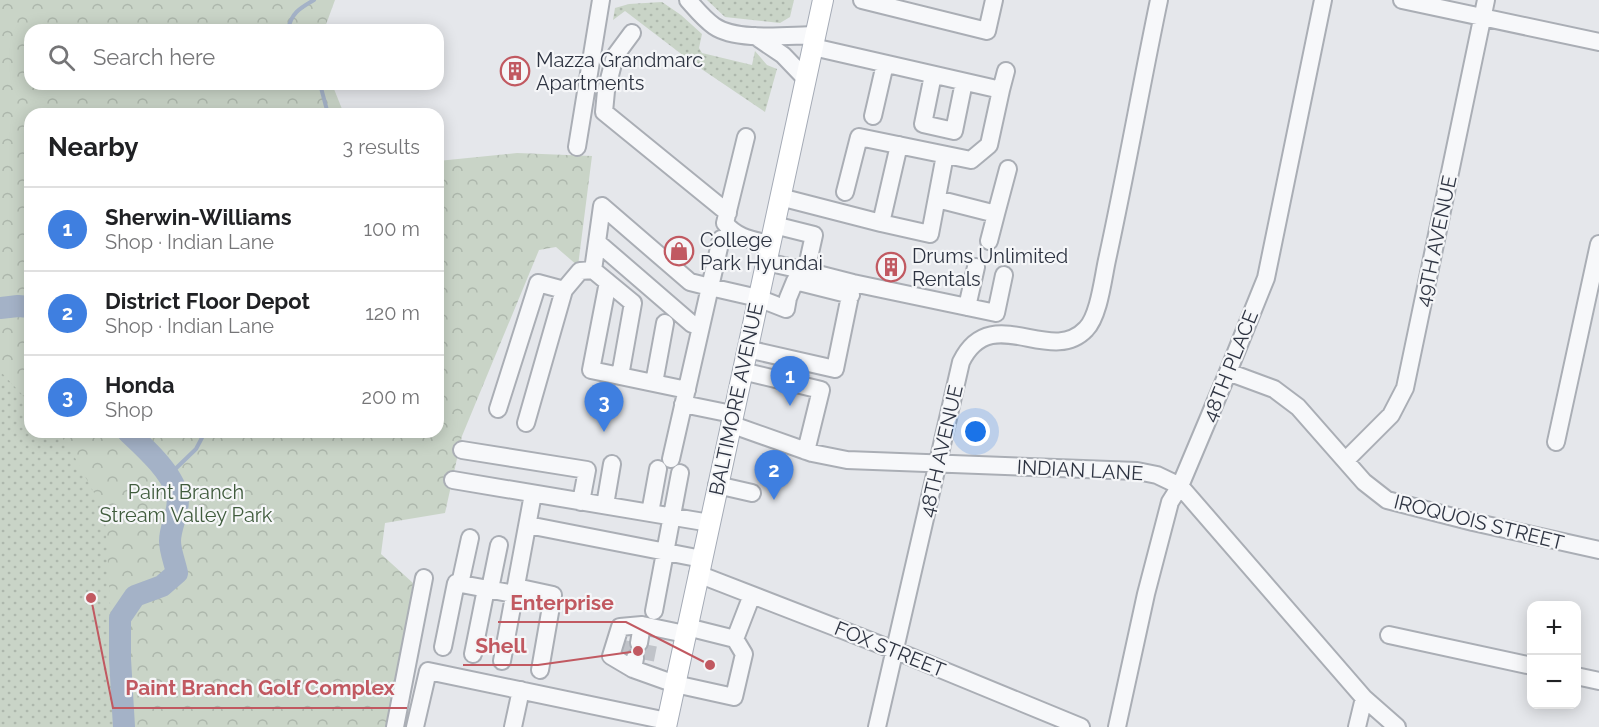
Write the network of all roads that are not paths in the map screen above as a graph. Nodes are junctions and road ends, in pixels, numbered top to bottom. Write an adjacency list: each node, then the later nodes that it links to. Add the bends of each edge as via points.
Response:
1 (601, 0): 23 (street)
2 (688, 0): 11 (street, via 716,27)
3 (824, 0): 12 (main road, BALTIMORE AVENUE)
4 (994, 0): 8 (street, via 987,31)
5 (1159, 0): 63 (street, 48TH AVENUE, via 1111,242 1088,328 1062,342 998,334 971,346 962,362)
6 (1323, 0): 51 (street, 48TH PLACE, via 1266,278)
7 (1402, 0): 9 (street)
8 (869, 1)
9 (1484, 8): 13 (street); 61 (street, 49TH AVENUE, via 1405,388 1391,415)
10 (632, 33): 29 (street, via 615,56 604,112)
11 (754, 35): 12 (street); 17 (street, via 783,55)
12 (814, 41): 14 (street); 17 (main road, BALTIMORE AVENUE)
13 (1599, 42)
14 (885, 64): 16 (street); 20 (street)
15 (1006, 71): 19 (street)
16 (933, 75): 18 (street); 18 (street, via 923,124 954,131)
17 (806, 79): 27 (main road, BALTIMORE AVENUE)
18 (964, 82): 19 (street)
19 (1001, 90): 24 (street, via 989,145 971,160)
20 (873, 116)
21 (746, 137): 29 (street)
22 (899, 146): 24 (street); 26 (street, via 859,137); 31 (street)
23 (577, 147)
24 (945, 155): 28 (street)
25 (1008, 169): 30 (street)
26 (846, 192)
27 (780, 198): 31 (street); 35 (main road, BALTIMORE AVENUE)
28 (937, 198): 30 (street); 31 (street, via 930,234)
29 (728, 213): 35 (street, via 725,223 731,231)
30 (996, 214): 33 (street)
31 (881, 223)
32 (721, 239): 42 (street)
33 (989, 241)
34 (597, 242): 38 (street); 42 (street, via 602,206 690,282); 48 (street, via 692,324)
35 (770, 244): 39 (street); 39 (street, via 814,236); 45 (main road, BALTIMORE AVENUE)
36 (1599, 244): 58 (street)
37 (976, 267): 46 (street)
38 (593, 270): 41 (street); 44 (street, via 580,271)
39 (806, 271): 43 (street)
40 (1004, 275): 46 (street, via 996,313)
41 (608, 282): 52 (street, via 633,303); 52 (street, INDIAN LANE, via 591,370)
42 (710, 287): 45 (street); 48 (street)
43 (852, 289): 45 (street, via 795,281 786,309); 46 (street); 49 (street, via 836,369)
44 (564, 290): 55 (street, via 538,283); 57 (street)
45 (758, 298): 49 (main road, BALTIMORE AVENUE)
46 (967, 307)
47 (664, 323): 53 (street)
48 (701, 326): 54 (street)
49 (747, 349): 50 (main road, BALTIMORE AVENUE)
50 (742, 371): 56 (main road, BALTIMORE AVENUE); 60 (street, via 821,390)
51 (1228, 372): 61 (street, IROQUOIS STREET, via 1261,383 1298,406); 67 (street, 48TH PLACE)
52 (620, 376): 53 (street, INDIAN LANE)
53 (654, 383): 54 (street, INDIAN LANE)
54 (685, 397): 56 (street, INDIAN LANE); 64 (street)
55 (498, 409)
56 (731, 419): 60 (street, INDIAN LANE); 66 (main road, BALTIMORE AVENUE)
57 (526, 423)
58 (1556, 442)
59 (462, 450): 70 (street, via 587,470)
60 (806, 451): 63 (street, INDIAN LANE, via 847,460)
61 (1346, 460): 78 (street, IROQUOIS STREET, via 1371,489 1387,500)
62 (612, 464): 71 (street)
63 (939, 464): 67 (street, INDIAN LANE, via 1137,471); 92 (street, 48TH AVENUE)
64 (670, 467): 72 (street); 73 (street)
65 (453, 480): 69 (street)
66 (717, 485): 68 (street); 74 (main road, BALTIMORE AVENUE)
67 (1179, 486): 102 (street, INDIAN LANE); 109 (street, 48TH PLACE, via 1170,502 1146,594)
68 (752, 493)
69 (533, 494): 70 (street); 75 (street)
70 (581, 501): 71 (street)
71 (605, 505): 72 (street)
72 (650, 513): 73 (street)
73 (672, 517): 74 (street); 79 (street)
74 (710, 523): 80 (main road, BALTIMORE AVENUE)
75 (528, 525): 79 (street, FOX STREET); 84 (street)
76 (470, 538): 82 (street)
77 (499, 545): 83 (street)
78 (1599, 550)
79 (666, 552): 80 (street, FOX STREET); 86 (street)
80 (700, 566): 85 (street, FOX STREET); 88 (main road, BALTIMORE AVENUE)
81 (424, 578): 104 (street)
82 (460, 584): 83 (street); 91 (street, via 456,583)
83 (488, 589): 84 (street); 94 (street)
84 (515, 591): 95 (street); 97 (street, via 553,595)
85 (752, 595): 90 (street); 92 (street, FOX STREET)
86 (654, 611)
87 (642, 625): 88 (street); 93 (street); 93 (street, via 620,627 611,656)
88 (686, 631): 90 (street); 100 (main road, BALTIMORE AVENUE)
89 (1389, 635): 96 (street)
90 (735, 639): 100 (street, via 744,654 734,697)
91 (443, 648)
92 (894, 650): 107 (street, 48TH AVENUE); 108 (street, FOX STREET)
93 (637, 653): 100 (street)
94 (473, 654)
95 (502, 661)
96 (1527, 665)
97 (540, 670)
98 (1581, 677): 99 (street)
99 (1599, 681)
100 (675, 684): 103 (main road, BALTIMORE AVENUE)
101 (520, 690): 103 (street); 105 (street, via 428,671); 106 (street)
102 (1364, 698): 110 (street); 111 (street, INDIAN LANE)
103 (666, 724)
104 (395, 727)
105 (415, 727)
106 (513, 727)
107 (878, 727)
108 (1081, 727)
109 (1117, 727)
110 (1357, 727)
111 (1397, 727)

